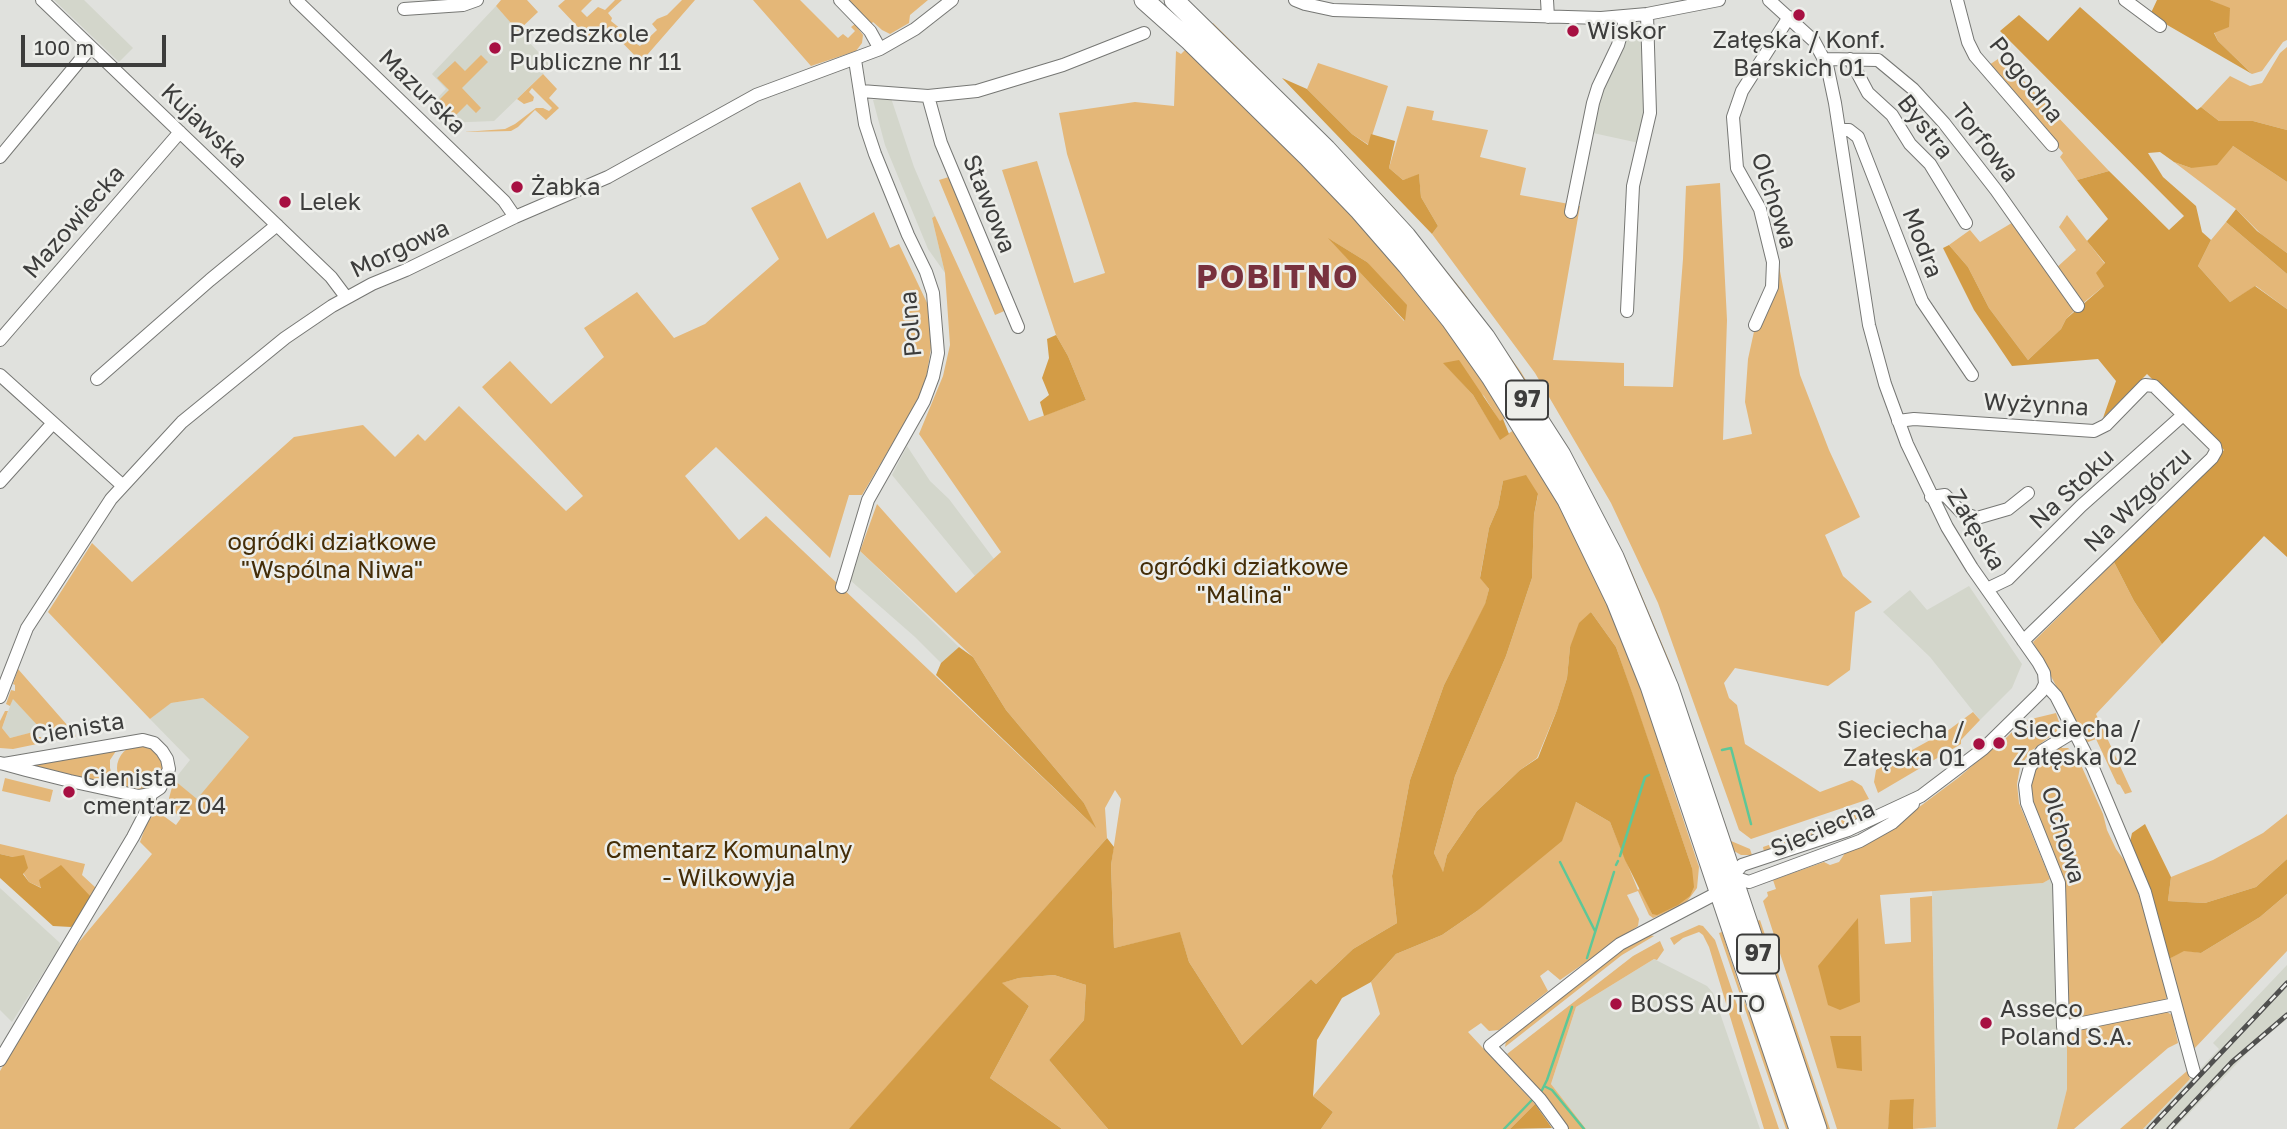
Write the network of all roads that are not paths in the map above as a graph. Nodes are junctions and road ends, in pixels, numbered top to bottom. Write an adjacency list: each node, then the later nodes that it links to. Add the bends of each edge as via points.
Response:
1 (41, 0): 21 (street, Kujawska)
2 (296, 0): 33 (street, Mazurska, via 504,201)
3 (477, 0): 14 (street)
4 (840, 0): 22 (street, via 870,31)
5 (952, 0): 22 (street, Morgowa)
6 (1144, 0): 62 (main road, 97, via 1307,156 1383,236 1451,320 1513,409 1567,500 1627,627)
7 (1174, 0): 61 (main road, 97, via 1382,208 1447,286 1527,399 1598,523 1630,592 1669,688)
8 (1296, 0): 16 (street, via 1333,10)
9 (1547, 0): 16 (street)
10 (1719, 0): 15 (street)
11 (1769, 0): 18 (street, Załęska)
12 (1957, 0): 30 (street, Pogodna, via 1975,56)
13 (2125, 0): 19 (street)
14 (404, 9)
15 (1653, 9): 17 (street); 38 (street, via 1650,113 1633,186)
16 (1548, 17): 17 (street)
17 (1626, 17): 32 (street, via 1593,103)
18 (1789, 17): 23 (street, Załęska); 39 (street, Olchowa, via 1742,91 1733,117 1737,168 1760,209 1773,262 1772,287)
19 (2160, 26)
20 (1144, 33): 27 (street, via 1062,66 981,91)
21 (91, 47): 29 (street, Kujawska); 31 (street)
22 (880, 50): 25 (street, Morgowa)
23 (1825, 59): 24 (street, Torfowa); 28 (street, Załęska)
24 (1850, 59): 34 (street, Bystra, via 1868,93 1892,115 1910,144 1930,164); 37 (street, Torfowa, via 1878,60 1921,97 1996,190)
25 (855, 60): 26 (street, Polna); 33 (street, Morgowa, via 756,95 627,168)
26 (861, 91): 27 (street); 53 (street, Polna, via 875,154 933,293 938,353 924,401 868,500)
27 (928, 96): 40 (street, Stawowa, via 942,143)
28 (1839, 130): 43 (street, Modra, via 1858,137 1922,301); 47 (street, Załęska, via 1865,304)
29 (180, 132): 35 (street, Kujawska); 41 (street, Mazowiecka)
30 (2052, 145)
31 (0, 157)
32 (1571, 212)
33 (515, 217): 36 (street, Morgowa)
34 (1965, 223)
35 (277, 225): 36 (street, Kujawska); 44 (street)
36 (346, 297): 50 (street, Morgowa, via 234,377 167,436)
37 (2078, 306)
38 (1627, 311)
39 (1755, 325)
40 (1018, 327)
41 (0, 340)
42 (0, 375): 48 (street)
43 (1972, 375)
44 (97, 379)
45 (2154, 386): 46 (street, Na Wzgórzu); 47 (street, Wyżynna, via 2145,385 2094,431)
46 (2183, 415): 54 (street, Na Stoku, via 2008,579); 55 (street, Na Wzgórzu, via 2215,446 2212,458)
47 (1898, 421): 52 (street, Załęska)
48 (53, 423): 49 (street); 50 (street)
49 (0, 482)
50 (122, 485): 57 (street, Morgowa, via 27,628)
51 (2028, 493): 52 (street, via 2008,509 1977,518 1962,513 1945,495)
52 (1931, 497): 54 (street, Załęska)
53 (842, 587)
54 (1987, 589): 55 (street, Załęska)
55 (2023, 641): 56 (street, Załęska, via 2044,673)
56 (2045, 684): 58 (street, Załęska); 61 (street, Sieciecha, via 1983,749 1892,823 1860,841 1749,882)
57 (0, 697)
58 (2074, 731): 63 (street, Załęska, via 2145,892); 63 (street, Olchowa, via 2042,751 2030,767 2025,785 2026,803 2059,883 2063,1027)
59 (2, 764): 60 (street, Cienista, via 130,795); 60 (street, Cienista, via 132,740 149,741 162,751 168,764 163,784)
60 (151, 794): 64 (street, via 133,837)
61 (1733, 877): 62 (street); 68 (main road, 97)
62 (1719, 892): 66 (street, via 1620,944 1490,1046); 67 (main road, 97)
63 (2175, 1004): 65 (street, Załęska)
64 (0, 1060)
65 (2194, 1072)
66 (1562, 1129)
67 (1799, 1129)
68 (1817, 1129)

